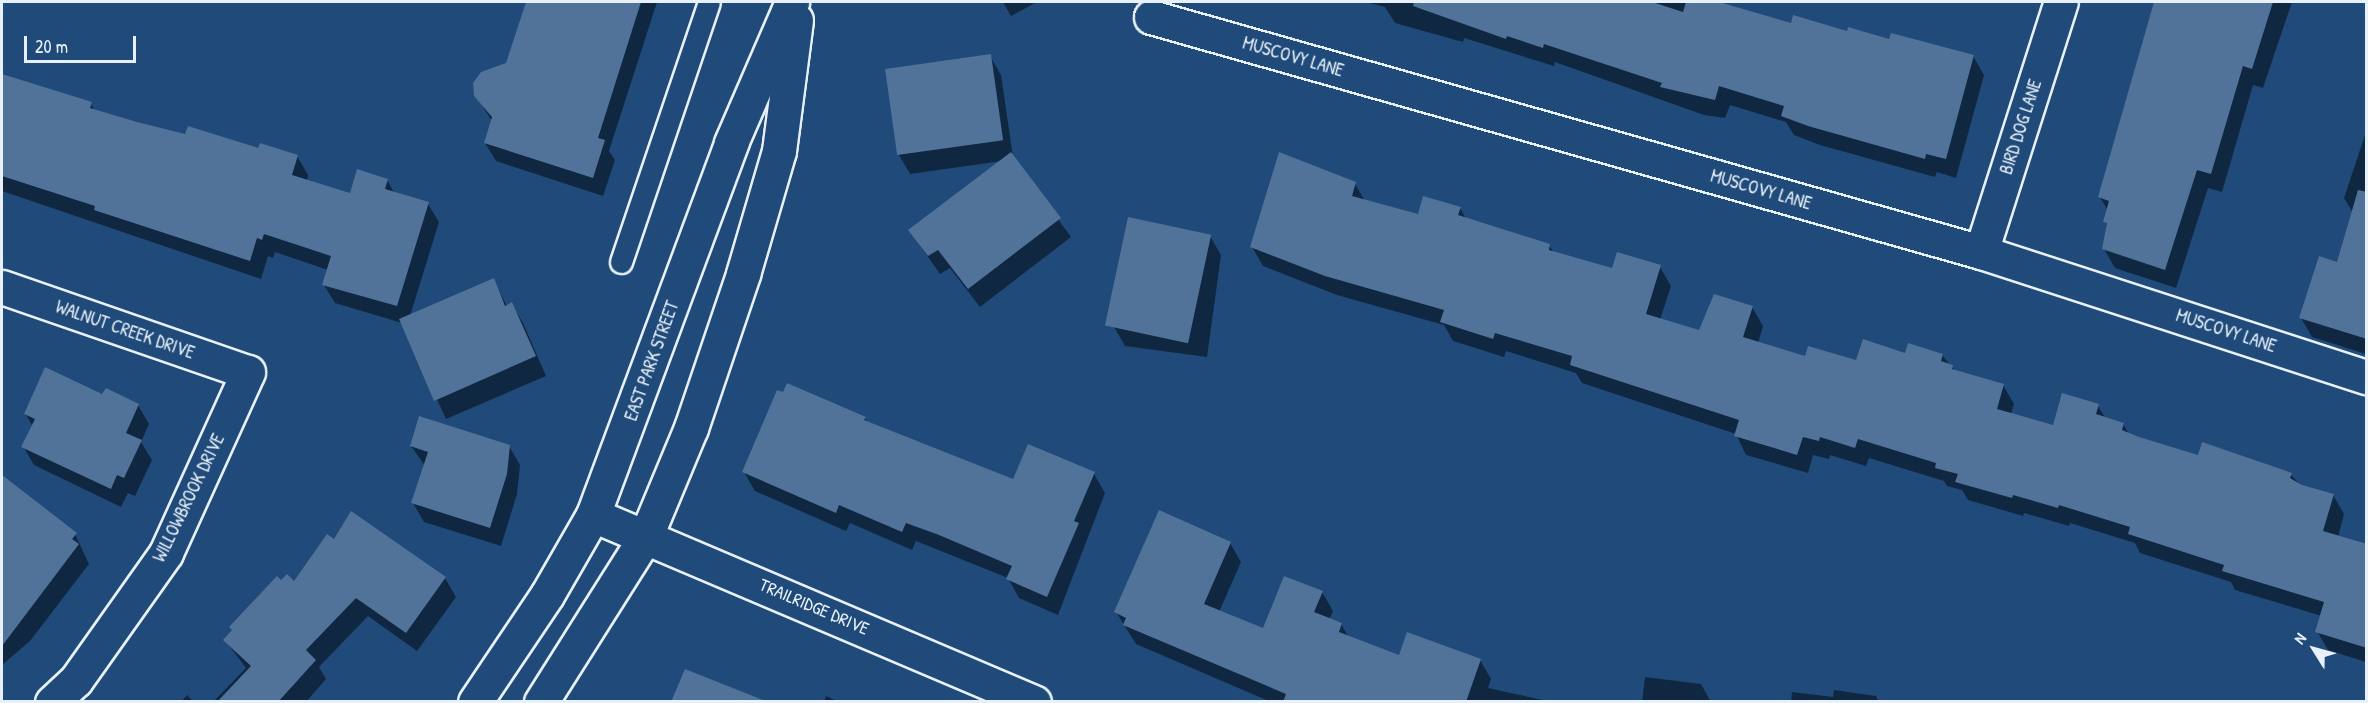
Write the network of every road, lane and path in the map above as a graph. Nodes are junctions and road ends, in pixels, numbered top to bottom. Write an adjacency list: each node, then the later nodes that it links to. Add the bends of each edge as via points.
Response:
1 (709, 2): 7 (lane)
2 (792, 2): 11 (street, EAST PARK STREET, via 731,143)
3 (799, 2): 12 (street, via 776,162 691,428)
4 (2061, 2): 6 (street, BIRD DOG LANE)
5 (1151, 17): 6 (street, MUSCOVY LANE)
6 (1981, 252): 10 (street, MUSCOVY LANE)
7 (621, 262)
8 (2, 287): 9 (street, WALNUT CREEK DRIVE)
9 (248, 372): 13 (street, WILLOWBROOK DRIVE, via 166,553 76,680)
10 (2367, 377)
11 (593, 515): 12 (street, TRAILRIDGE DRIVE); 14 (street, EAST PARK STREET, via 547,595)
12 (646, 536): 15 (street); 16 (street, TRAILRIDGE DRIVE)
13 (52, 702)
14 (475, 702)
15 (541, 702)
16 (1034, 702)

